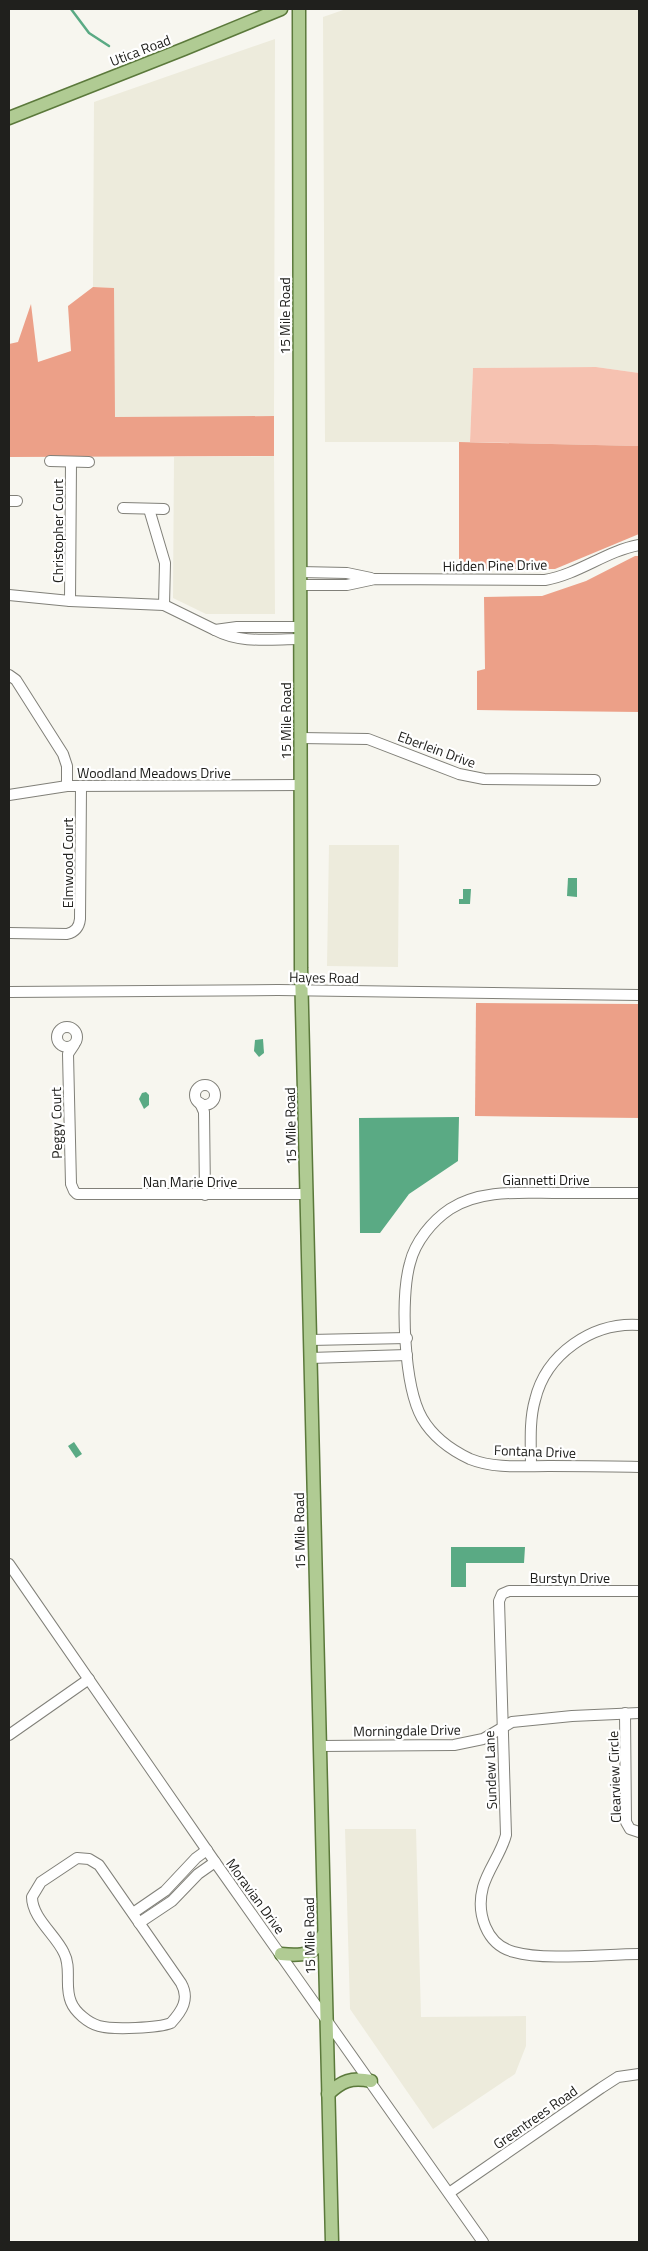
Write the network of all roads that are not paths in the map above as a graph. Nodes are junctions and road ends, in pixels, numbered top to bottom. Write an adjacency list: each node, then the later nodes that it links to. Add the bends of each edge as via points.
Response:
1 (281, 9): 3 (main road, Utica Road)
2 (299, 9): 11 (main road, 15 Mile Road)
3 (9, 116)
4 (50, 462): 5 (street)
5 (70, 462): 6 (street); 13 (street, Christopher Court)
6 (89, 462)
7 (123, 508): 8 (street)
8 (149, 508): 9 (street); 14 (street, via 165,562)
9 (164, 508)
10 (639, 545): 11 (street, Hidden Pine Drive, via 572,573 545,580 375,579 347,585)
11 (300, 579): 15 (main road, 15 Mile Road)
12 (9, 595): 13 (street)
13 (70, 601): 14 (street)
14 (164, 605): 15 (street, via 228,637 241,639)
15 (300, 633): 17 (main road, 15 Mile Road)
16 (9, 675): 20 (street, via 16,680 63,754)
17 (300, 738): 18 (street, Eberlein Drive, via 368,739 459,774 484,779); 19 (main road, 15 Mile Road)
18 (595, 780)
19 (300, 785): 21 (street, Woodland Meadows Drive); 24 (main road, 15 Mile Road)
20 (67, 786): 21 (street, Woodland Meadows Drive); 22 (street, Woodland Meadows Drive)
21 (80, 786): 23 (street, Elmwood Court, via 78,928 67,934)
22 (9, 795)
23 (9, 933)
24 (302, 991): 25 (street, Hayes Road); 26 (street, Hayes Road); 31 (main road, 15 Mile Road)
25 (9, 992)
26 (639, 995)
27 (65, 1050): 27 (street, Peggy Court, via 77,1039 71,1028 65,1028 58,1034 58,1041); 29 (street, Peggy Court, via 71,1184)
28 (204, 1106): 32 (street)
29 (74, 1191): 32 (street, Nan Marie Drive, via 82,1194)
30 (639, 1193): 34 (street, Giannetti Drive, via 496,1193 450,1209 426,1233 410,1262 406,1282)
31 (306, 1194): 32 (street, Nan Marie Drive); 35 (main road, 15 Mile Road)
32 (205, 1195)
33 (639, 1325): 38 (street, via 618,1326 591,1334 572,1344 555,1361 534,1401)
34 (407, 1338): 35 (street); 36 (street, Fontana Drive)
35 (310, 1340): 37 (main road, 15 Mile Road)
36 (407, 1355): 37 (street); 38 (street, Fontana Drive, via 414,1401 427,1426 440,1440 483,1463)
37 (310, 1358): 48 (main road, 15 Mile Road)
38 (531, 1466): 39 (street, Fontana Drive)
39 (639, 1466)
40 (9, 1566): 43 (street, Moravian Drive)
41 (639, 1591): 42 (street, Burstyn Drive, via 509,1591)
42 (502, 1594): 46 (street, Sundew Lane, via 499,1601)
43 (89, 1680): 47 (street); 50 (street, Moravian Drive)
44 (625, 1713): 45 (street, Morningdale Drive); 46 (street, Morningdale Drive, via 512,1722); 49 (street, Clearview Circle, via 626,1822 630,1829)
45 (639, 1713)
46 (502, 1729): 48 (street, Morningdale Drive, via 483,1740 454,1745); 56 (street, Sundew Lane, via 506,1835 483,1887 483,1925 504,1948 528,1954)
47 (9, 1735)
48 (320, 1746): 54 (main road, 15 Mile Road)
49 (639, 1832)
50 (207, 1850): 51 (street, Moravian Drive); 52 (street, via 164,1891)
51 (215, 1862): 53 (street, via 198,1874 172,1901); 55 (street, Moravian Drive)
52 (133, 1913): 53 (street); 53 (street, via 99,1866 85,1858 77,1858 64,1866 41,1882 34,1893 34,1909 66,1956 71,2004 97,2026 164,2026 176,2017 185,2000 182,1983)
53 (139, 1923)
54 (324, 1930): 55 (main road, via 320,1943 310,1952 298,1956); 57 (main road, 15 Mile Road)
55 (281, 1954): 57 (street, Moravian Drive)
56 (639, 1954)
57 (326, 2017): 59 (street, Moravian Drive); 60 (main road, 15 Mile Road)
58 (639, 2074): 61 (street, Greentrees Road, via 618,2077)
59 (371, 2081): 60 (main road, via 347,2080); 61 (street, Moravian Drive)
60 (328, 2094): 62 (main road, 15 Mile Road)
61 (450, 2193): 63 (street, Moravian Drive)
62 (332, 2242)
63 (483, 2242)

